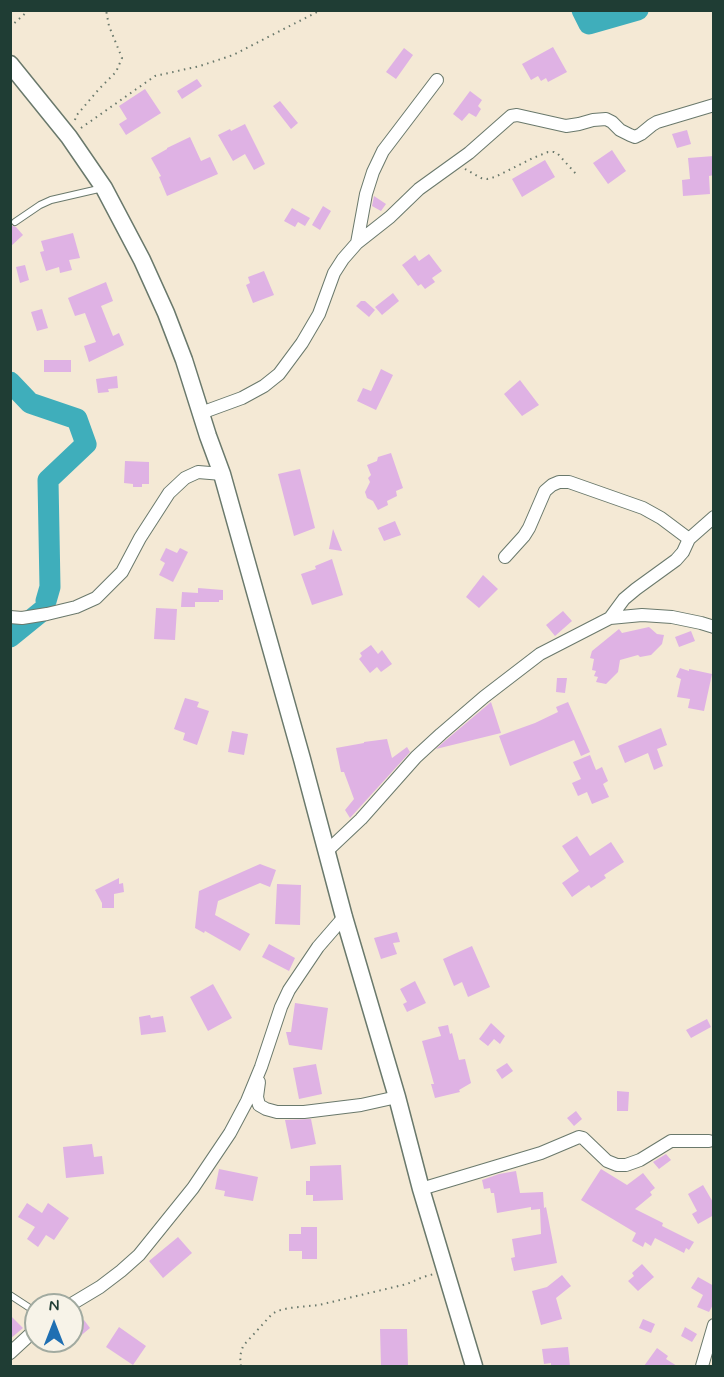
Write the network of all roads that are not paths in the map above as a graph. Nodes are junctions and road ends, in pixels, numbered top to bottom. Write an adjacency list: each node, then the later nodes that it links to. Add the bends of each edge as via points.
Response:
1 (10, 64): 4 (main road)
2 (437, 80): 6 (street, via 383,151 366,194)
3 (714, 105): 6 (street, via 657,122 635,136 606,119 566,126 514,115)
4 (104, 188): 5 (lane, via 51,200); 7 (main road, via 166,313)
5 (15, 222)
6 (357, 243): 7 (street, via 334,273 318,314 279,374 242,398)
7 (201, 413): 8 (main road)
8 (222, 474): 12 (street, via 198,472 169,493 122,572 96,598 47,614); 15 (main road)
9 (714, 517): 10 (street)
10 (689, 539): 11 (street, via 643,508 559,482 545,491 529,528); 13 (street, via 676,560 624,599)
11 (505, 557)
12 (16, 617)
13 (610, 618): 14 (street, via 672,617); 15 (street, via 540,654 484,697 416,757)
14 (714, 627)
15 (326, 852): 16 (main road)
16 (344, 917): 17 (street, via 289,990); 18 (main road)
17 (261, 1067): 18 (street, via 259,1105 277,1112 361,1105); 22 (street, via 230,1133 172,1216 139,1255)
18 (397, 1097): 20 (main road)
19 (709, 1141): 20 (street, via 670,1141 640,1161 616,1165 579,1137)
20 (422, 1189): 28 (main road)
21 (10, 1295): 23 (lane)
22 (84, 1297)
23 (24, 1304)
24 (714, 1325): 27 (street)
25 (24, 1340): 26 (street)
26 (10, 1353)
27 (706, 1365)
28 (474, 1366)

